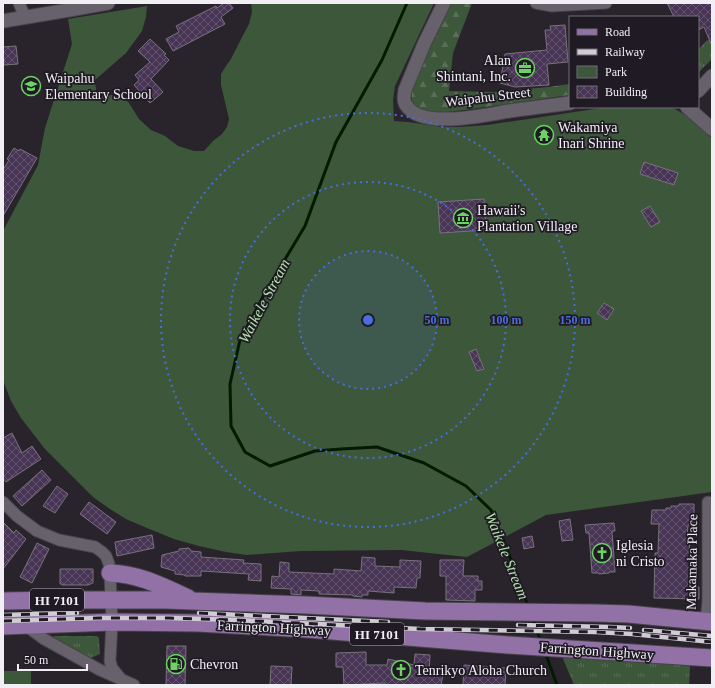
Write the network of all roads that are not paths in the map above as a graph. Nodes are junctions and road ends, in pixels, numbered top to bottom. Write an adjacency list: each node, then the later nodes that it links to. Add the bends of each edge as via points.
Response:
1 (19, 3): 6 (street)
2 (108, 3): 6 (street)
3 (444, 3): 10 (street, Waipahu Street, via 405,90 405,105 410,110 424,117 450,120)
4 (536, 3): 5 (street, via 552,6)
5 (606, 3)
6 (25, 17): 7 (street)
7 (3, 21)
8 (712, 76): 9 (street)
9 (699, 90)
10 (569, 103)
11 (688, 108): 12 (street)
12 (712, 129)
13 (3, 502): 15 (street, via 37,532 64,542 95,547 106,556)
14 (708, 502): 20 (street, Makamaka Place)
15 (110, 573): 16 (street); 18 (main road, via 131,575 156,583)
16 (111, 599): 17 (main road, Farrington Highway / HI 7101); 18 (main road, Farrington Highway / HI 7101); 19 (street)
17 (3, 601)
18 (194, 601): 20 (main road, Farrington Highway / HI 7101, via 425,611 622,614)
19 (112, 622): 21 (main road, Farrington Highway / HI 7101); 23 (main road, Farrington Highway / HI 7101, via 198,623 307,629); 24 (street, via 110,661 112,668)
20 (709, 622)
21 (25, 625): 22 (main road, Farrington Highway / HI 7101); 24 (street, via 44,639 100,670)
22 (3, 626)
23 (712, 658)
24 (122, 679): 25 (street)
25 (134, 685)

